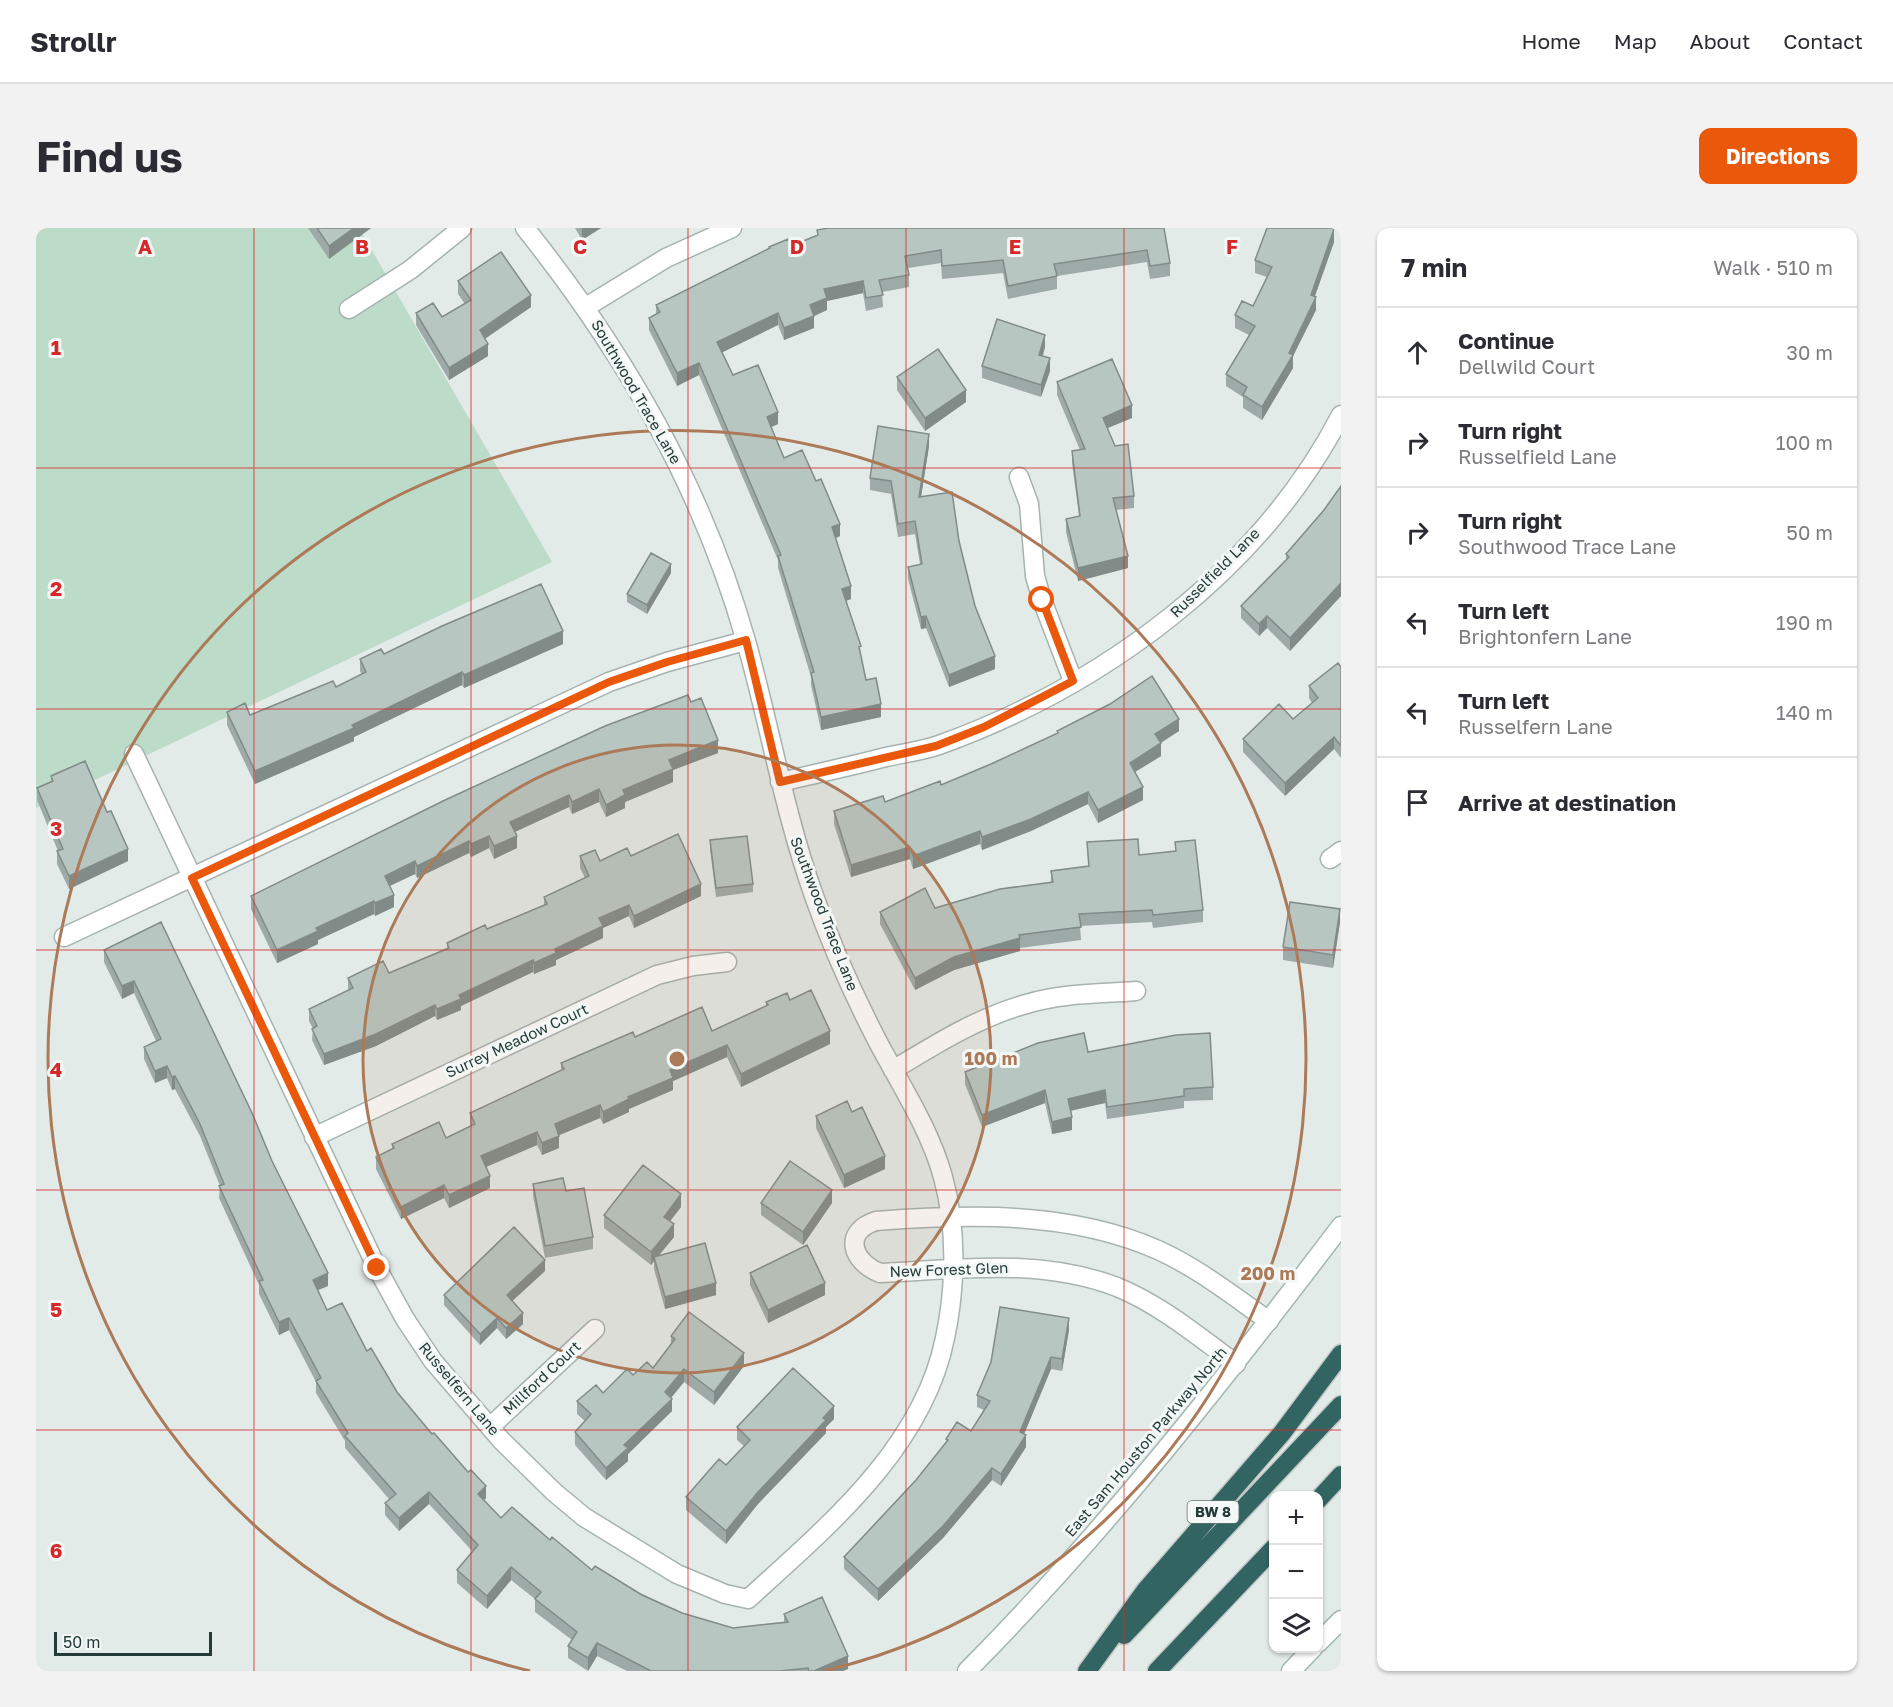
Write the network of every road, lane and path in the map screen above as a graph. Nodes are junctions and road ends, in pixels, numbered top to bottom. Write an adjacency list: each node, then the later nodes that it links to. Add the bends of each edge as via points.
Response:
1 (462, 228): 5 (street, via 410,270)
2 (525, 228): 4 (street, Southwood Trace Lane)
3 (732, 228): 4 (street, via 666,258)
4 (586, 307): 8 (street, Southwood Trace Lane, via 640,392 683,476 708,530)
5 (349, 309)
6 (1341, 415): 9 (street, Russelfield Lane, via 1324,448 1290,495 1209,583 1144,638)
7 (1019, 477): 9 (street, via 1029,504 1037,584)
8 (746, 640): 11 (street, Southwood Trace Lane); 12 (street, via 609,682)
9 (1073, 681): 11 (street, Russelfield Lane, via 984,727 936,746)
10 (134, 754): 12 (street, Russelfern Lane)
11 (780, 782): 16 (street, Southwood Trace Lane, via 798,847 838,958)
12 (192, 878): 13 (street); 17 (street, Russelfern Lane)
13 (64, 937)
14 (727, 962): 17 (street, Surrey Meadow Court, via 657,975)
15 (1136, 991): 16 (street, via 1031,1002 951,1035)
16 (893, 1070): 18 (street, Southwood Trace Lane, via 943,1176)
17 (314, 1137): 26 (street, Russelfern Lane, via 405,1319 433,1361)
18 (950, 1215): 20 (street, Southwood Trace Lane); 20 (street, New Forest Glen, via 866,1224 856,1236 854,1247 858,1259 880,1273); 21 (street, New Forest Glen, via 1026,1218 1115,1233 1159,1250 1200,1273)
19 (1341, 1226): 21 (street, East Sam Houston Parkway North)
20 (954, 1269): 24 (street, New Forest Glen, via 1038,1268 1116,1287 1152,1305); 30 (street, Southwood Trace Lane, via 939,1363 916,1417 855,1496)
21 (1269, 1321): 24 (street, East Sam Houston Parkway North)
22 (595, 1329): 26 (street, Millford Court)
23 (1341, 1354): 35 (highway, BW 8, via 1282,1433 1145,1591)
24 (1236, 1364): 34 (street, East Sam Houston Parkway North, via 1122,1502)
25 (1341, 1405): 35 (highway)
26 (490, 1427): 30 (street, Russelfern Lane, via 542,1481 584,1517 677,1574 748,1599)
27 (1341, 1475): 28 (highway)
28 (1323, 1495)
29 (1269, 1553): 36 (highway)
30 (769, 1580)
31 (1341, 1620): 32 (street)
32 (1323, 1638)
33 (1308, 1653): 37 (street)
34 (967, 1671)
35 (1088, 1671)
36 (1157, 1671)
37 (1291, 1671)

